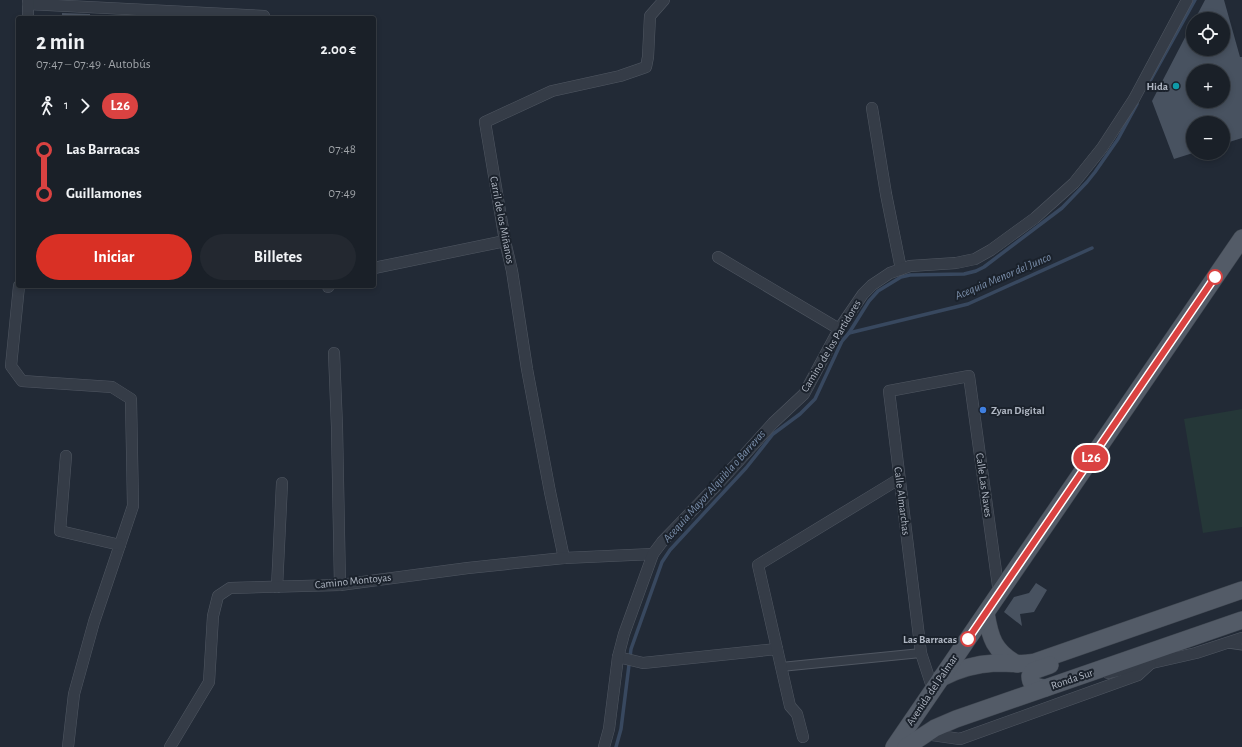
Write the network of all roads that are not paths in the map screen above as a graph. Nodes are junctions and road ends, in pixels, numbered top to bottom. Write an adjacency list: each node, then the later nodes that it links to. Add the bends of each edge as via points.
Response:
1 (664, 0): 8 (street, Carril de los Miñanos, via 650,16 646,67 620,76 552,91 486,122)
2 (1187, 0): 11 (street, Camino de los Partidores, via 1124,116 1093,160 1063,194 1035,218 975,259)
3 (28, 2): 4 (street); 5 (street)
4 (28, 16)
5 (264, 16)
6 (872, 108): 11 (street)
7 (1242, 238): 25 (main road, Avenida del Palmar)
8 (505, 241): 10 (street); 21 (street, Carril de los Miñanos, via 530,389)
9 (718, 256): 13 (street)
10 (376, 268)
11 (901, 269): 13 (street, Camino de los Partidores, via 880,279 863,294)
12 (19, 288): 19 (street, via 11,366 22,381 112,387 131,399 133,506)
13 (839, 329): 20 (street, Camino de los Partidores, via 804,394 772,423)
14 (334, 353): 22 (street, via 338,427)
15 (970, 376): 17 (street, Calle Almarchas, via 889,391); 25 (street, Calle Las Naves)
16 (66, 456): 19 (street, via 60,531)
17 (899, 479): 32 (street, via 758,565); 33 (street, Calle Almarchas)
18 (282, 483): 23 (street)
19 (120, 545): 43 (street, via 94,622 74,694)
20 (653, 554): 21 (street, Camino Montoyas); 34 (street, Camino de los Partidores)
21 (564, 558): 22 (street, Camino Montoyas)
22 (340, 585): 23 (street, Camino Montoyas)
23 (276, 587): 44 (street, Camino Montoyas, via 230,588 218,596 213,616 210,682)
24 (1242, 590): 28 (main road)
25 (999, 593): 26 (main road, Avenida del Palmar)
26 (986, 613): 35 (main road, via 992,641 1002,654); 39 (main road, Avenida del Palmar)
27 (1242, 620): 38 (main road, Ronda Sur)
28 (1109, 636): 35 (main road, via 1035,662); 40 (main road, via 1091,650 1033,671 1030,676 1032,683 1038,688)
29 (1242, 638): 30 (street)
30 (1224, 644): 31 (lane); 36 (street)
31 (1242, 647)
32 (777, 649): 34 (street, via 643,663); 37 (street)
33 (921, 653): 37 (street); 39 (street, Calle Almarchas)
34 (618, 657): 45 (street, Camino de los Partidores, via 609,729)
35 (1017, 664): 39 (main road, via 974,665 956,670)
36 (1150, 664): 38 (street); 41 (street, via 1138,675 960,739)
37 (781, 667): 42 (street, via 790,706 797,714)
38 (1072, 679): 40 (main road, Ronda Sur)
39 (937, 684): 46 (main road, Avenida del Palmar)
40 (1044, 688): 41 (main road, Ronda Sur, via 952,720)
41 (926, 734): 47 (main road, Ronda Sur)
42 (803, 737)
43 (68, 747)
44 (170, 747)
45 (604, 747)
46 (894, 747)
47 (906, 747)

